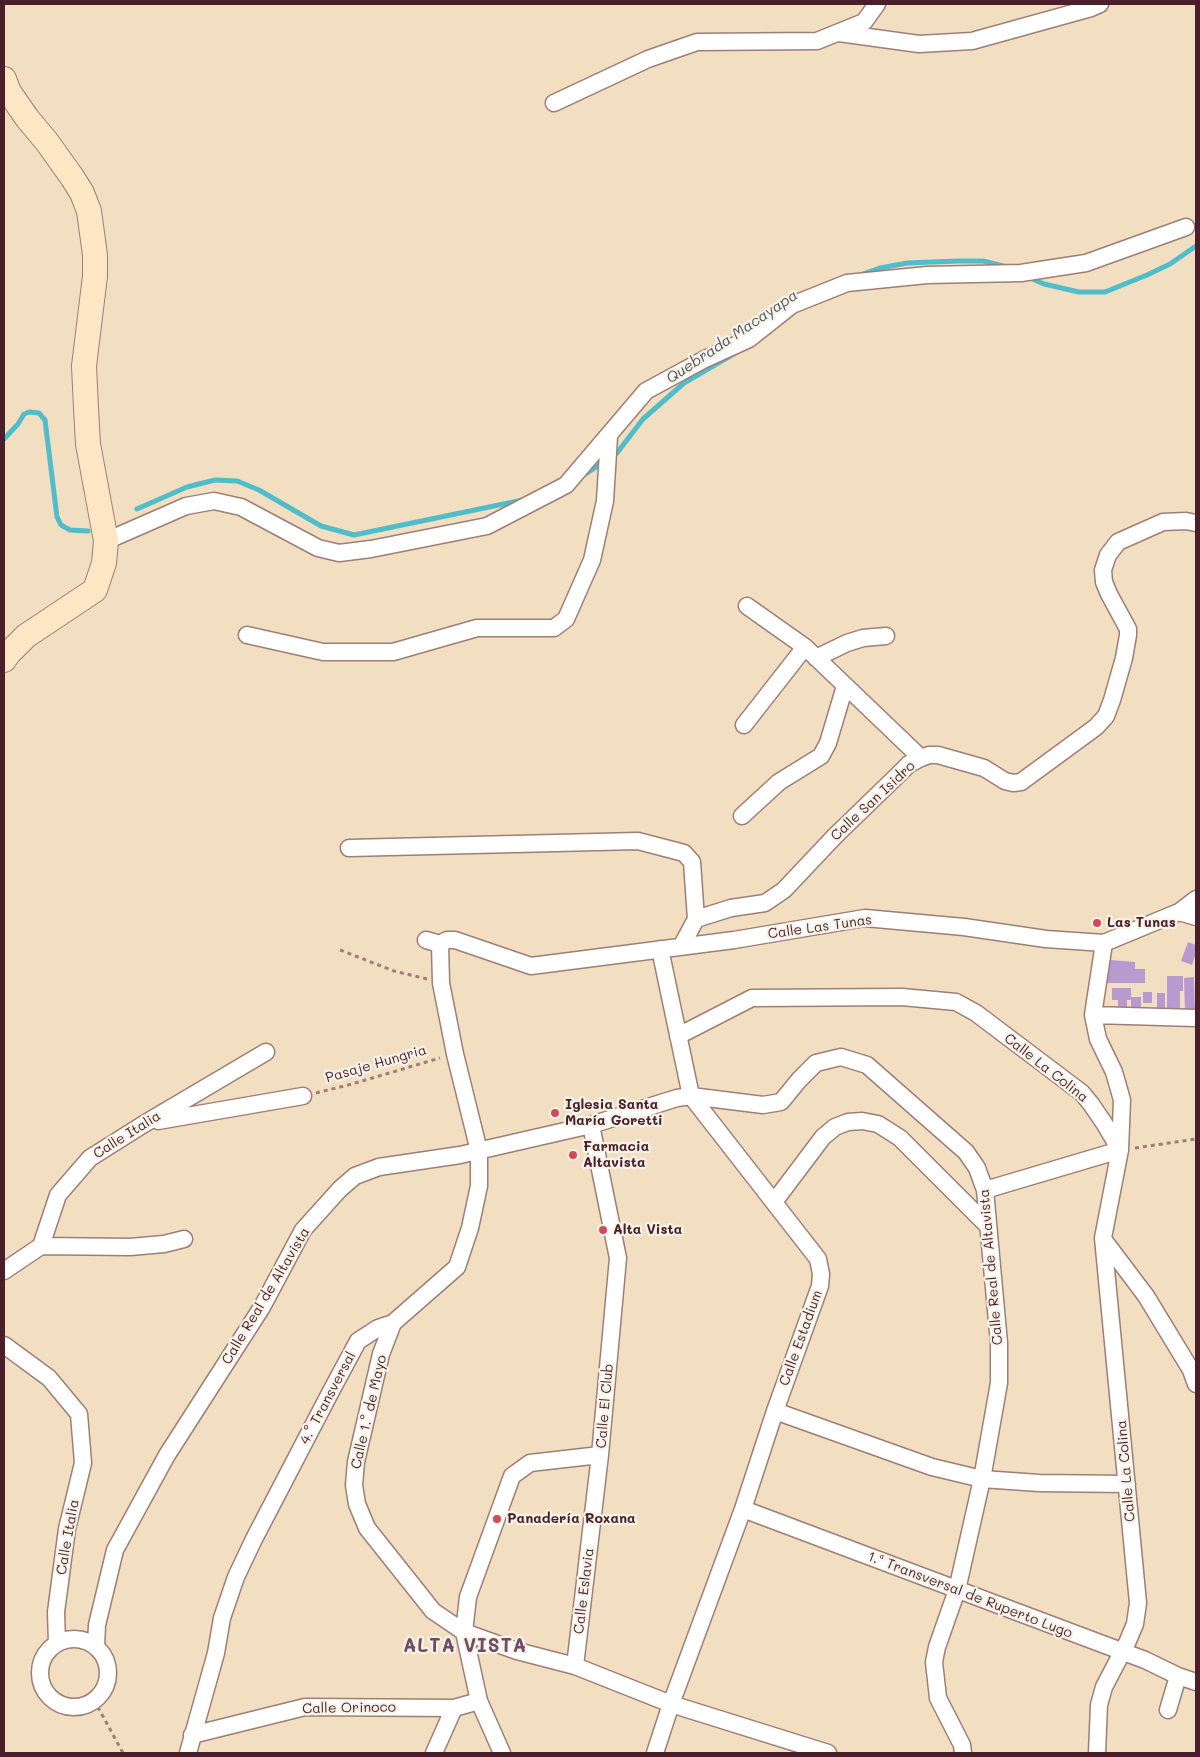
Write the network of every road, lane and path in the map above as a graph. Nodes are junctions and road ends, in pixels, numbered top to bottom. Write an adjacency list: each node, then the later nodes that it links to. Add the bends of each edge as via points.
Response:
1 (876, 4): 3 (street, via 864,22)
2 (1100, 4): 3 (street, via 972,41 920,44)
3 (837, 33): 5 (street, via 817,41 697,42 648,59)
4 (4, 79): 9 (main road, via 27,118 72,177 89,211 95,276 84,366 86,408 88,444)
5 (554, 103)
6 (1186, 228): 7 (street, via 1086,263 1021,273 927,275 847,283 792,305 749,339 646,391)
7 (609, 436): 9 (street, via 566,485 487,526 339,553 318,548 241,507 214,501 186,506); 11 (street, via 604,501 592,560 566,619 554,628 477,628 393,652 323,652)
8 (1196, 523): 17 (street, Calle San Isidro, via 1163,522 1118,542 1108,554 1103,570 1104,582 1128,635 1112,700 1106,716 1096,727 1020,782 1005,781 984,768 938,755)
9 (106, 541): 14 (main road, via 104,563 95,590 26,636)
10 (747, 606): 13 (street)
11 (247, 635)
12 (886, 636): 13 (street, via 863,638)
13 (810, 653): 15 (street); 16 (street)
14 (4, 660)
15 (845, 686): 17 (street); 18 (street, via 821,756 780,782)
16 (744, 725)
17 (921, 758): 23 (street, Calle San Isidro, via 898,774 784,890 766,903)
18 (742, 816)
19 (349, 848): 23 (street, via 638,841 684,853 692,862)
20 (1196, 899): 21 (street, Calle Las Tunas)
21 (1179, 912): 22 (street); 25 (street, Calle Las Tunas)
22 (1196, 917)
23 (696, 918): 26 (street)
24 (433, 942): 27 (street, Calle Las Tunas, via 455,940 532,966); 29 (street, 4.° Transversal)
25 (1104, 943): 26 (street, Calle Las Tunas, via 865,918 734,940); 30 (street)
26 (682, 945): 27 (street, Calle Las Tunas)
27 (660, 949): 32 (street, Calle Estadium)
28 (340, 950): 29 (path, via 394,972)
29 (441, 983): 34 (street, 4.° Transversal)
30 (1093, 1015): 31 (street); 40 (street, via 1098,1039 1114,1072 1122,1100)
31 (1196, 1018)
32 (678, 1036): 36 (street, Calle Estadium); 40 (street, Calle La Colina, via 752,998 902,997 956,1002 976,1013 1082,1093)
33 (266, 1052): 37 (street, Calle Italia)
34 (455, 1054): 35 (path, Pasaje Hungria); 41 (street, 4.° Transversal)
35 (303, 1096): 37 (street)
36 (691, 1096): 38 (street, Calle Real de Altavista); 42 (street, Calle Real de Altavista, via 772,1104 781,1102 816,1063 841,1057 867,1064 966,1152 977,1168); 43 (street, Calle Estadium)
37 (144, 1124): 47 (street, Calle Italia, via 90,1158 58,1195)
38 (591, 1125): 41 (street, Calle Real de Altavista); 53 (street, Calle El Club, via 618,1258)
39 (1196, 1138): 40 (path)
40 (1120, 1150): 42 (street); 45 (street, Calle La Colina)
41 (479, 1151): 49 (street, 4.° Transversal, via 479,1186 457,1268); 60 (street, Calle Real de Altavista, via 379,1167 355,1176 303,1230 262,1306 166,1455 115,1550 97,1624)
42 (985, 1190): 44 (street, Calle Real de Altavista)
43 (774, 1202): 44 (street, via 823,1137 842,1124 862,1121 878,1124 900,1138); 52 (street, Calle Estadium, via 818,1260 821,1274 820,1286)
44 (988, 1226): 54 (street, Calle Real de Altavista, via 999,1343 999,1383)
45 (1103, 1238): 51 (street, via 1146,1296 1191,1370); 55 (street, Calle La Colina)
46 (184, 1239): 47 (street, via 130,1247)
47 (41, 1246): 48 (street)
48 (4, 1270)
49 (393, 1323): 58 (street, Calle 1.° de Mayo, via 382,1354 356,1462 354,1485 357,1504 367,1528 433,1611); 70 (street, 4.° Transversal, via 358,1341 254,1539 222,1618 216,1653)
50 (4, 1345): 59 (street, Calle Italia, via 48,1378 79,1414 83,1463 67,1529 56,1612)
51 (1196, 1384)
52 (775, 1411): 54 (street, via 932,1467); 56 (street, Calle Estadium)
53 (600, 1455): 58 (street, Calle El Club, via 530,1463 512,1476 468,1597); 62 (street, Calle Eslavia)
54 (982, 1479): 55 (street); 57 (street, Calle Real de Altavista)
55 (1127, 1484): 61 (street, Calle La Colina, via 1138,1603 1135,1624)
56 (744, 1509): 57 (street, 1.ª Transversal de Ruperto Lugo); 67 (street, Calle Estadium)
57 (957, 1590): 61 (street, 1.ª Transversal de Ruperto Lugo); 78 (street, Calle Real de Altavista, via 934,1662 938,1698)
58 (464, 1632): 62 (street, Calle 1.° de Mayo, via 517,1651); 66 (street, Calle El Club)
59 (57, 1643): 60 (street, via 77,1639); 65 (street, via 42,1659 41,1681 45,1691 62,1704 84,1705)
60 (96, 1647): 65 (street, via 108,1668 107,1680)
61 (1125, 1647): 63 (street, 1.ª Transversal de Ruperto Lugo); 79 (street, Calle La Colina, via 1104,1687 1099,1705)
62 (575, 1666): 67 (street, Calle 1.° de Mayo)
63 (1178, 1676): 64 (street, 1.ª Transversal de Ruperto Lugo); 69 (street)
64 (1196, 1682)
65 (94, 1700): 72 (path)
66 (479, 1701): 68 (street, Calle Orinoco); 75 (street, Calle El Club)
67 (671, 1704): 71 (street, Calle 1.° de Mayo); 76 (street, Calle Estadium)
68 (454, 1708): 70 (street, Calle Orinoco, via 306,1707); 74 (street)
69 (1168, 1710)
70 (192, 1735): 73 (street, 4.° Transversal)
71 (782, 1746): 77 (street, Calle 1.° de Mayo)
72 (124, 1753)
73 (188, 1753)
74 (434, 1753)
75 (502, 1753)
76 (655, 1753)
77 (828, 1753)
78 (963, 1753)
79 (1097, 1753)

